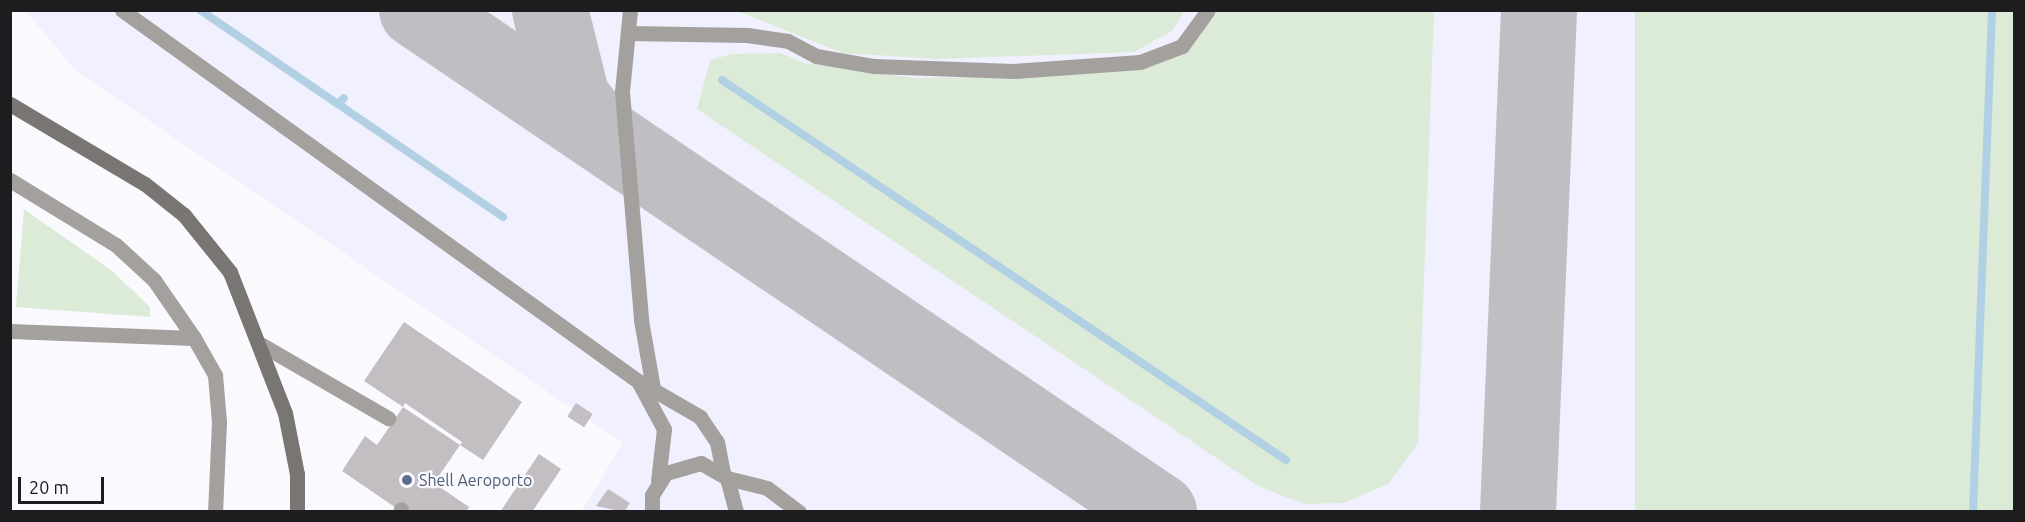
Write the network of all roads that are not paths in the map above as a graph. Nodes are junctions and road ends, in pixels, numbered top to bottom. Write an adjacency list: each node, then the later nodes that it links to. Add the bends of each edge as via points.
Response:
1 (122, 10): 10 (lane)
2 (630, 10): 4 (lane)
3 (1208, 10): 4 (lane, via 1182,46 1140,62 1014,71 874,66 816,56 788,40 747,35)
4 (629, 33): 11 (lane, via 622,92 626,153)
5 (10, 104): 9 (main road, via 146,184 184,215 230,272)
6 (10, 180): 8 (lane, via 116,245 154,280)
7 (10, 331): 8 (lane)
8 (194, 338): 15 (lane, via 215,375 219,423)
9 (262, 345): 12 (lane); 16 (main road, via 285,413 297,474)
10 (638, 381): 11 (lane); 14 (lane, via 664,429)
11 (653, 388): 13 (lane, via 700,417 717,442)
12 (388, 418)
13 (725, 476): 14 (lane, via 688,463); 18 (lane); 19 (lane, via 762,486)
14 (657, 482): 17 (lane)
15 (215, 512)
16 (297, 512)
17 (652, 512)
18 (736, 512)
19 (800, 512)

